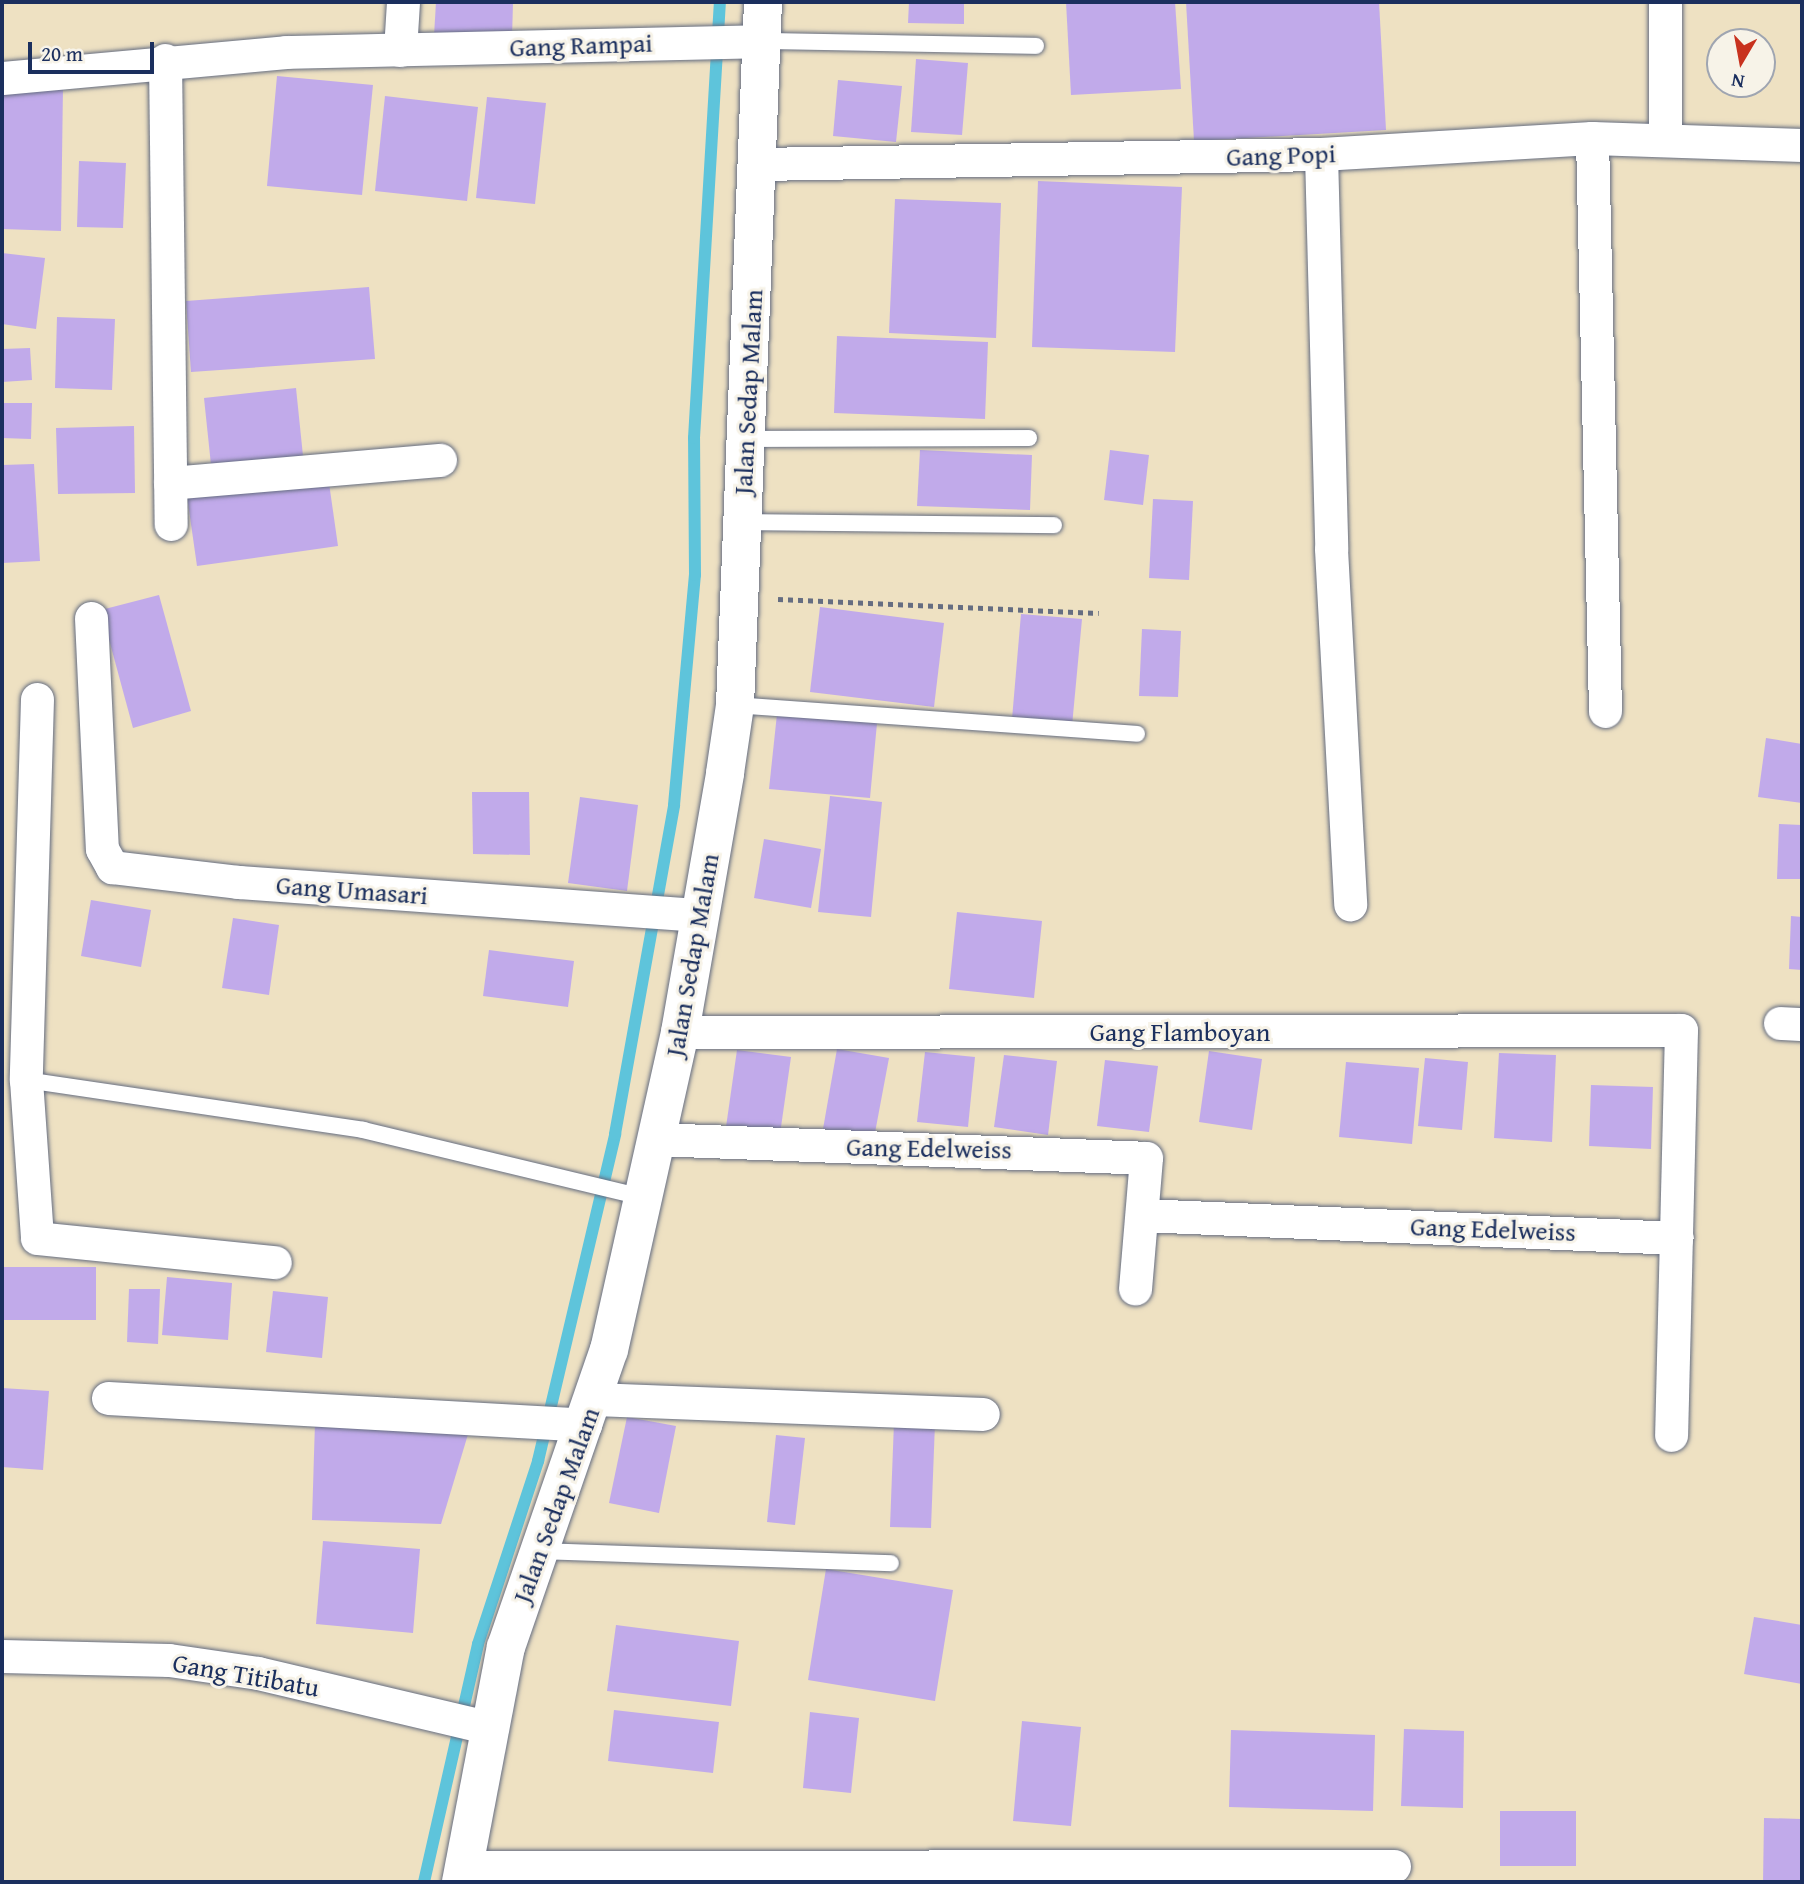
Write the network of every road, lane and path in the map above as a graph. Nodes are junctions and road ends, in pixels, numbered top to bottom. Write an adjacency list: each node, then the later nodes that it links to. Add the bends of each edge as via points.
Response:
1 (402, 2): 6 (street)
2 (763, 2): 4 (street, Jalan Sedap Malam)
3 (1665, 2): 10 (street)
4 (750, 41): 5 (lane); 6 (street, Gang Rampai); 13 (street, Jalan Sedap Malam)
5 (1036, 46)
6 (400, 50): 7 (street, Gang Rampai)
7 (165, 60): 8 (street, Gang Rampai); 17 (street)
8 (2, 78)
9 (1592, 138): 10 (street, Gang Popi); 12 (street, Gang Popi); 26 (street)
10 (1665, 139): 11 (street, Gang Popi)
11 (1802, 145)
12 (1321, 154): 13 (street, Gang Popi); 28 (street, via 1331,549)
13 (759, 163): 15 (street, Jalan Sedap Malam)
14 (1030, 438): 15 (lane)
15 (744, 439): 18 (street, Jalan Sedap Malam)
16 (440, 460): 17 (street)
17 (170, 484): 19 (street)
18 (742, 522): 20 (lane); 21 (street, Jalan Sedap Malam)
19 (171, 524)
20 (1054, 525)
21 (738, 597): 22 (path); 25 (street, Jalan Sedap Malam)
22 (1099, 613)
23 (91, 618): 29 (street, Gang Umasari, via 103,859 118,869)
24 (37, 699): 31 (street)
25 (735, 705): 27 (lane); 29 (street, Jalan Sedap Malam)
26 (1605, 712)
27 (1137, 734)
28 (1350, 904)
29 (683, 913): 30 (street, Jalan Sedap Malam)
30 (680, 1032): 32 (street, Jalan Sedap Malam); 35 (street, Gang Flamboyan, via 1681,1030)
31 (26, 1080): 33 (lane, via 363,1130); 36 (street, via 37,1238)
32 (655, 1139): 33 (street, Jalan Sedap Malam); 34 (street, Gang Edelweiss, via 1146,1158)
33 (630, 1194): 40 (street, Jalan Sedap Malam)
34 (1142, 1214): 35 (street, Gang Edelweiss); 37 (street, Gang Edelweiss)
35 (1676, 1238): 41 (street)
36 (275, 1262)
37 (1135, 1289)
38 (108, 1398): 40 (street)
39 (983, 1414): 40 (street)
40 (569, 1417): 42 (street, Jalan Sedap Malam)
41 (1671, 1435)
42 (538, 1551): 43 (lane); 45 (street, Jalan Sedap Malam)
43 (891, 1563)
44 (2, 1656): 45 (street, Gang Titibatu, via 169,1660 258,1673)
45 (466, 1723): 47 (street, Jalan Sedap Malam)
46 (1394, 1866): 47 (street)
47 (462, 1875)

